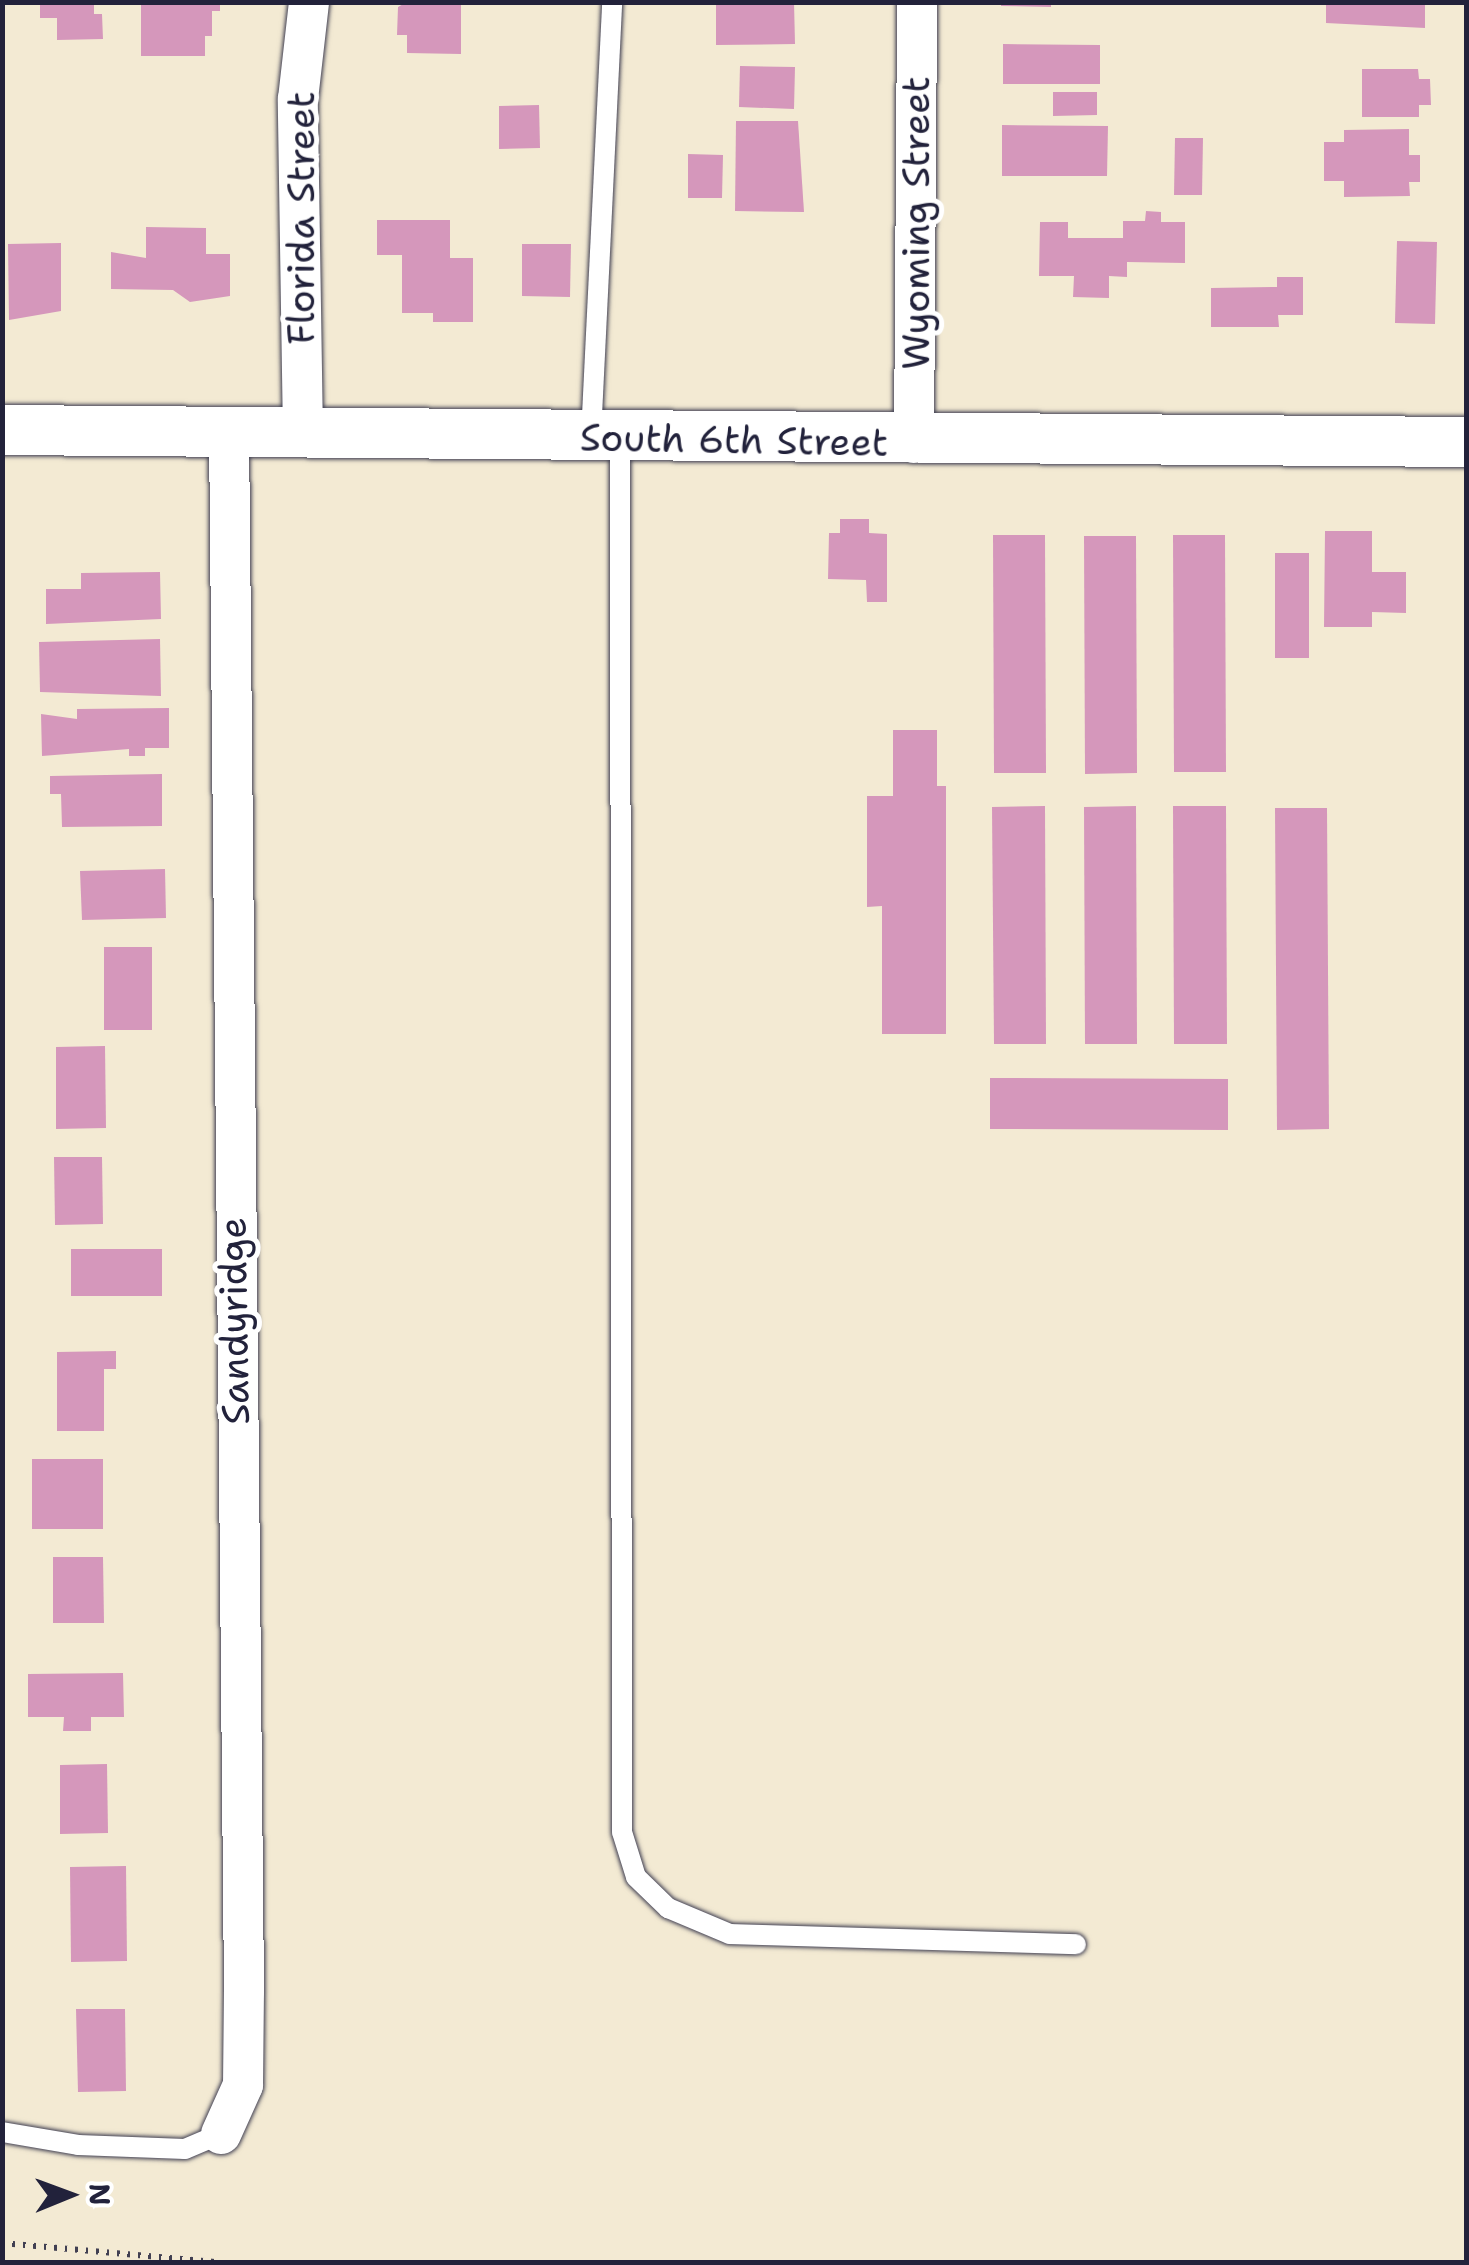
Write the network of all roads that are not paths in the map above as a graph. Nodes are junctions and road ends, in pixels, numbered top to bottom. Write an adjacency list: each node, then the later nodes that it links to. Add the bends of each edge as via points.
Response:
1 (309, 2): 6 (street, Florida Street, via 298,99)
2 (612, 2): 7 (lane)
3 (918, 2): 8 (street, Wyoming Street)
4 (2, 430): 5 (street, South 6th Street)
5 (229, 433): 6 (street, South 6th Street); 12 (street, Sandyridge, via 244,2010 241,2098)
6 (303, 434): 7 (street, South 6th Street)
7 (605, 438): 8 (street, South 6th Street); 10 (lane, via 622,1832 636,1878 668,1908 730,1934)
8 (914, 442): 9 (street, South 6th Street)
9 (1466, 442)
10 (1076, 1944)
11 (2, 2132): 12 (lane, via 78,2145 186,2148)
12 (221, 2134)

